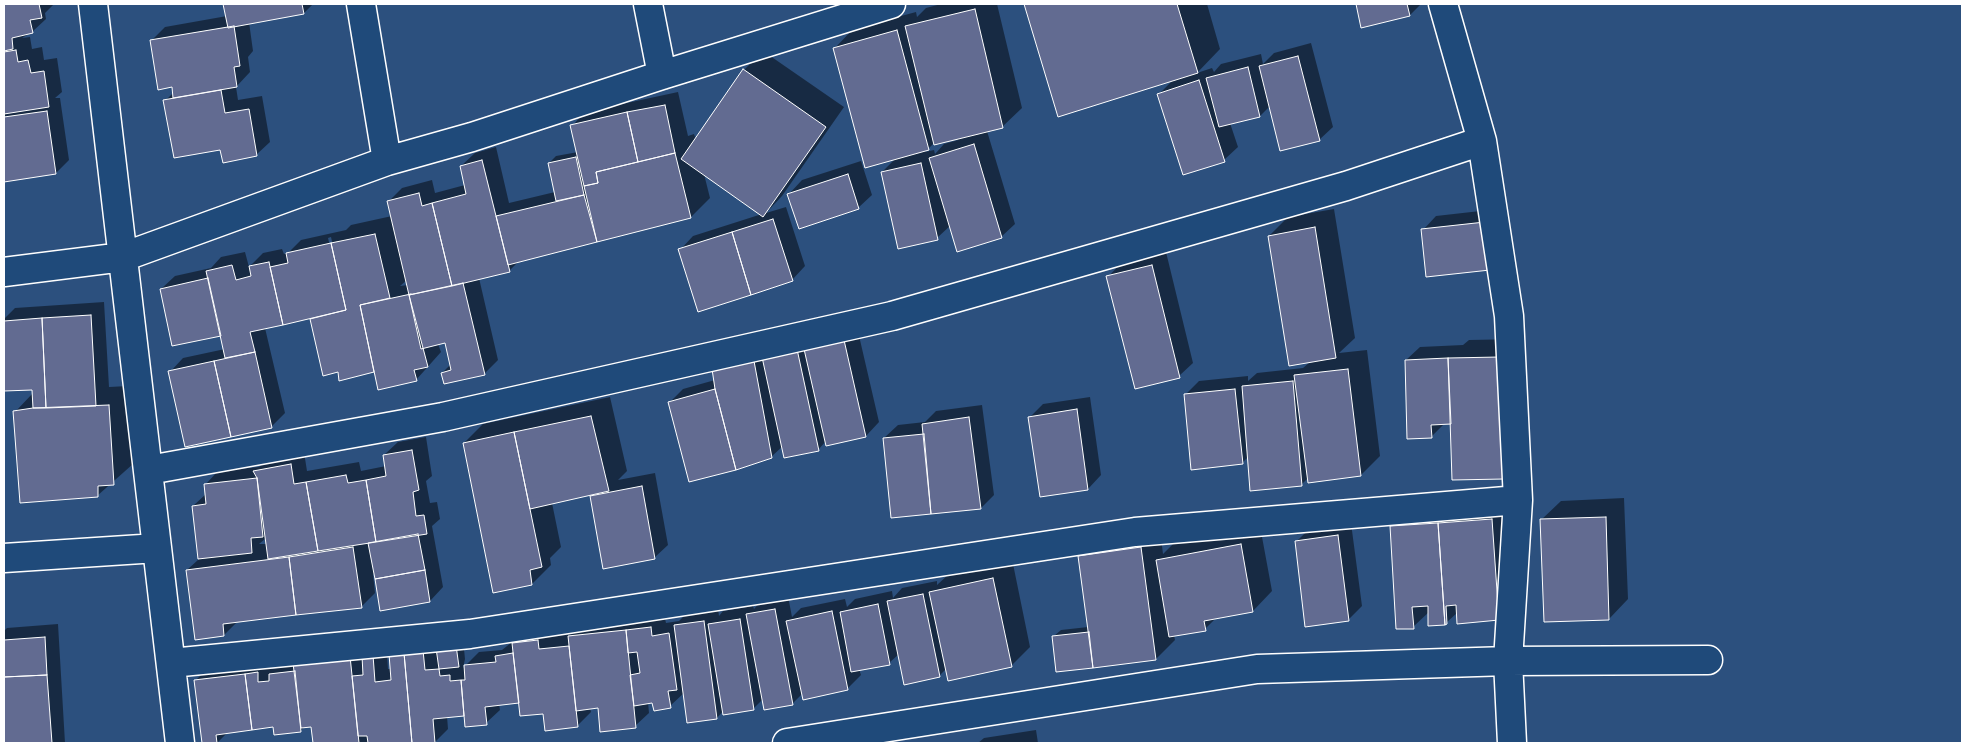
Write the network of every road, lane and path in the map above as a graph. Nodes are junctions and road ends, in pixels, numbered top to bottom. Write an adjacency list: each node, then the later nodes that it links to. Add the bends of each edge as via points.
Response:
1 (93, 4): 9 (street)
2 (362, 4): 8 (street)
3 (648, 4): 6 (street)
4 (891, 4): 6 (street)
5 (1443, 4): 7 (street)
6 (662, 75): 8 (street, via 472,137)
7 (1482, 141): 11 (street, via 1346,186 892,316 443,417); 12 (street, via 1509,316)
8 (386, 161): 9 (street)
9 (123, 258): 10 (street); 11 (street)
10 (4, 272)
11 (149, 470): 13 (street)
12 (1518, 500): 16 (street); 17 (street, via 1135,532 470,634)
13 (157, 548): 14 (street); 17 (street)
14 (4, 558)
15 (1708, 660): 16 (street)
16 (1508, 661): 19 (street, via 1258,669); 20 (street)
17 (171, 663): 18 (street)
18 (180, 743)
19 (788, 743)
20 (1512, 743)

